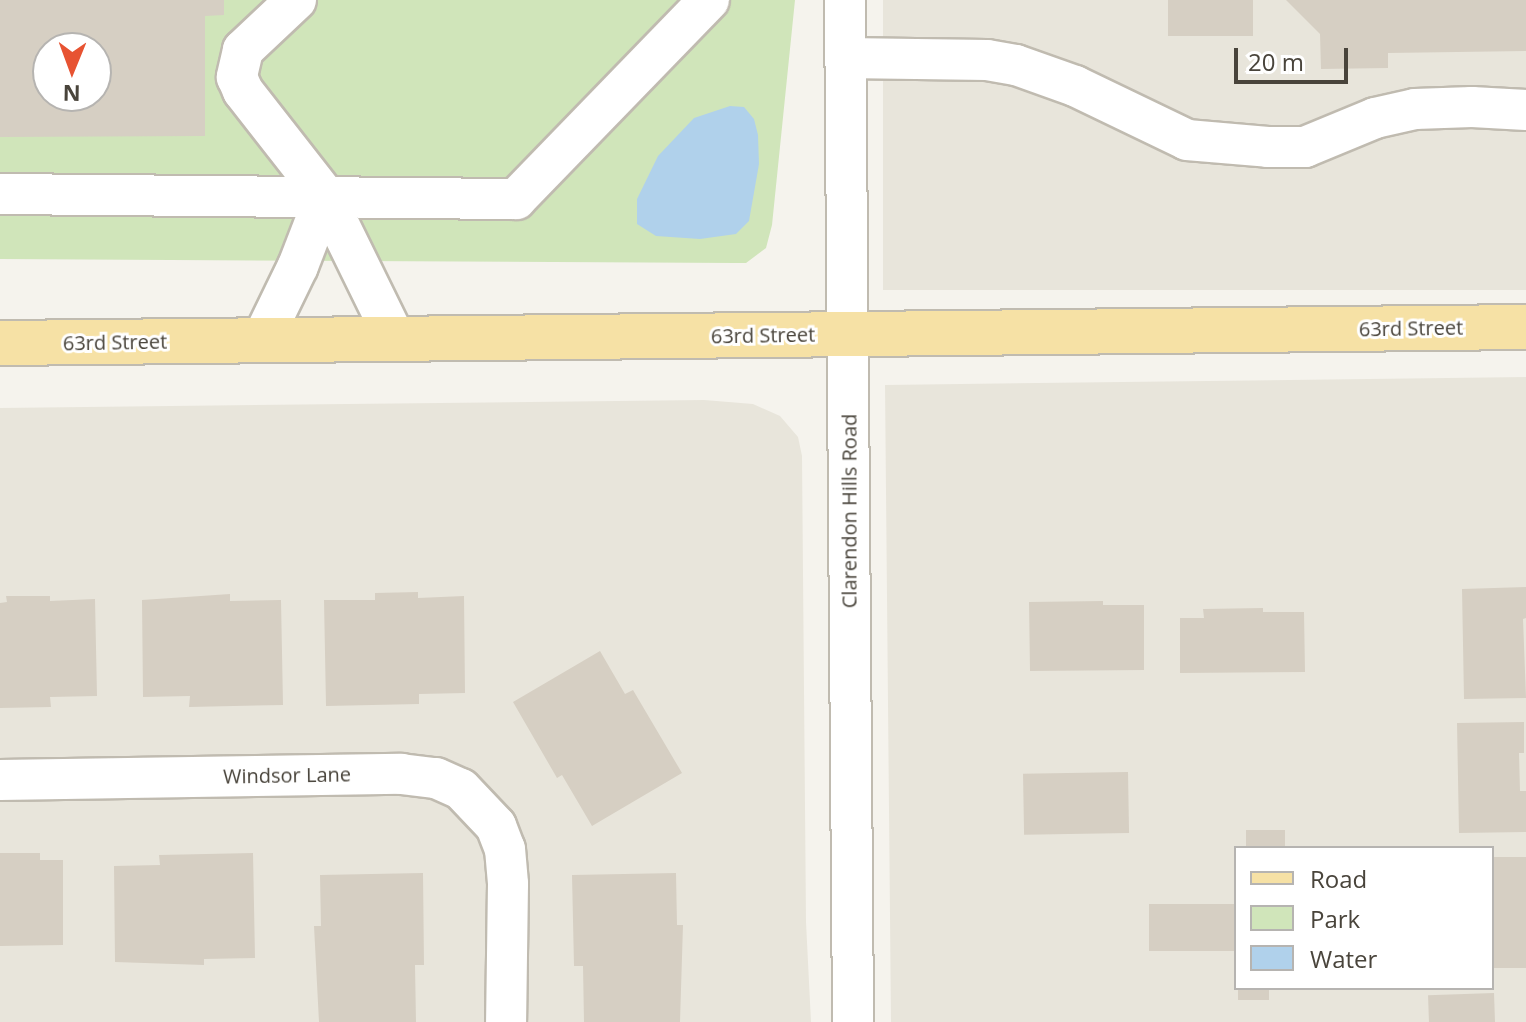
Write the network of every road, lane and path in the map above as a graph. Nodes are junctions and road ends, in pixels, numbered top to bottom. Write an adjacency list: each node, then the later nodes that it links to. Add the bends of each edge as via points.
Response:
1 (296, 0): 7 (street, via 243,50 237,77)
2 (709, 0): 7 (street, via 516,199)
3 (845, 0): 4 (street, Clarendon Hills Road)
4 (845, 58): 5 (street, via 1016,65 1075,86 1187,140 1254,146 1305,147 1375,118 1415,109); 9 (street, Clarendon Hills Road)
5 (1526, 110)
6 (0, 194): 7 (street)
7 (325, 196): 10 (street); 11 (street)
8 (1526, 327): 9 (main road, 63rd Street)
9 (848, 334): 10 (main road, 63rd Street); 15 (street, Clarendon Hills Road)
10 (395, 339): 11 (main road, 63rd Street)
11 (262, 340): 12 (main road, 63rd Street)
12 (0, 343)
13 (0, 780): 14 (street, Windsor Lane, via 401,774 436,778 461,789 496,826 505,849)
14 (506, 1022)
15 (853, 1022)

